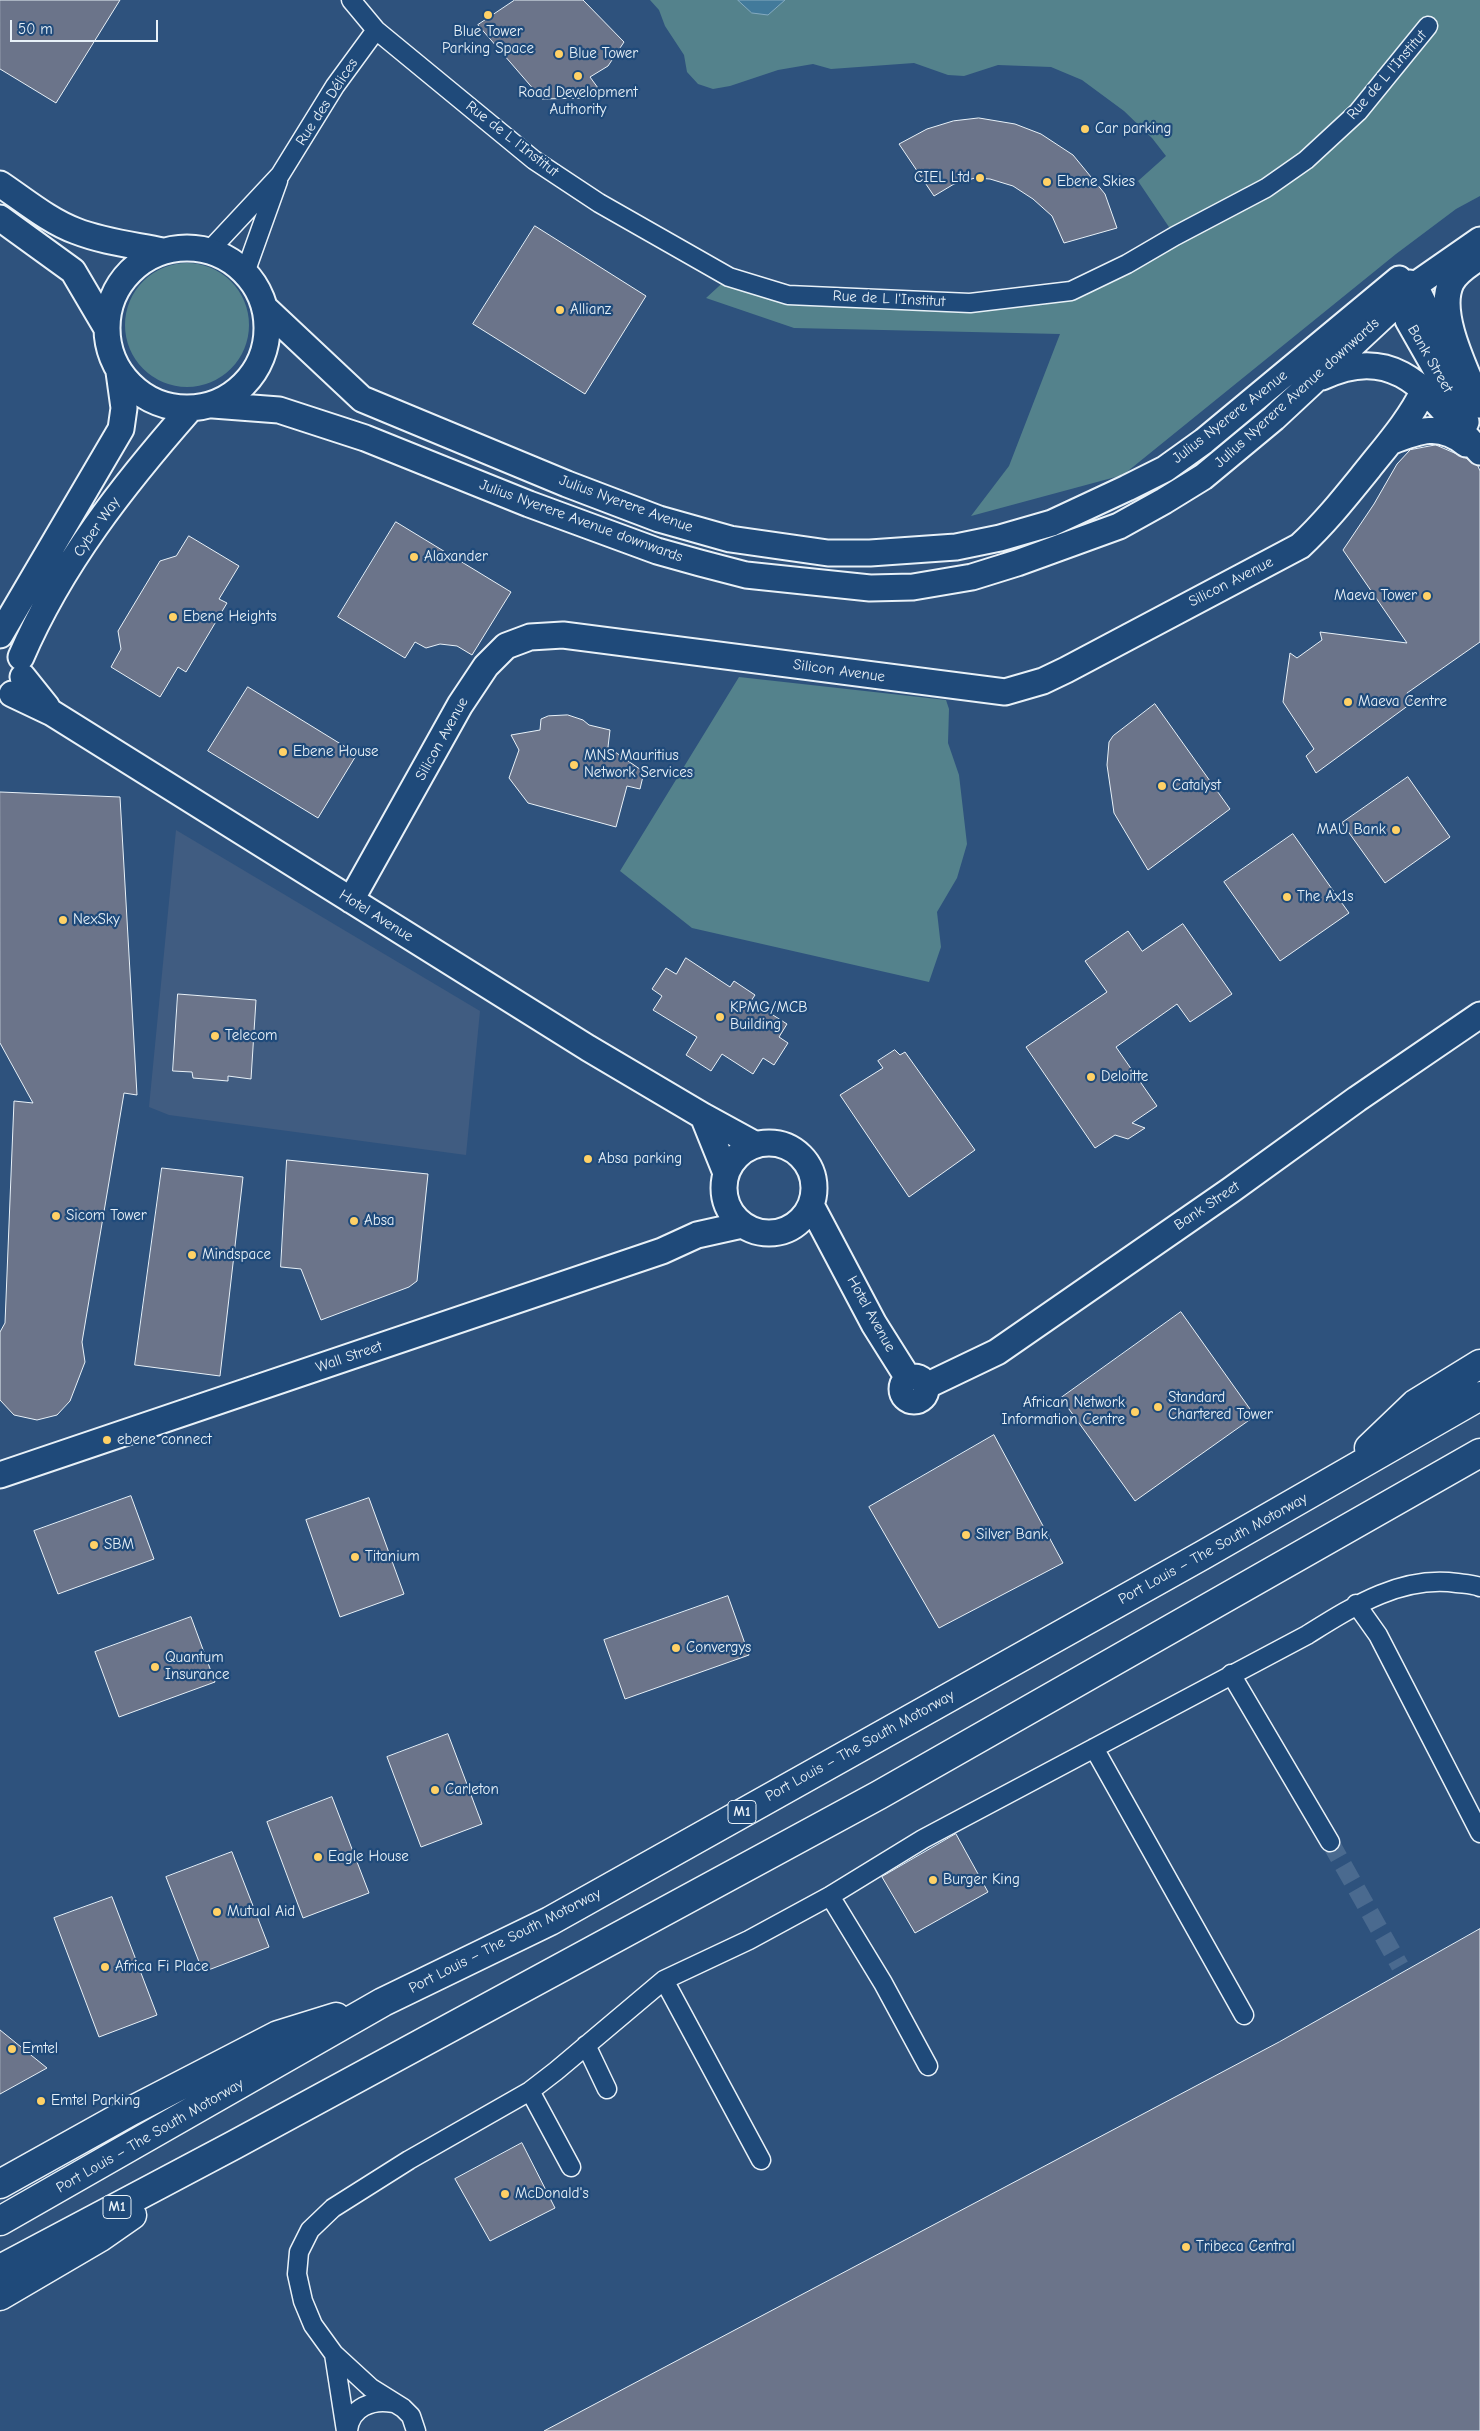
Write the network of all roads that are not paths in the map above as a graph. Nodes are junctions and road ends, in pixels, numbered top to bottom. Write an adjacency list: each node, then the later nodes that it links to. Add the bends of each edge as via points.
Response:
1 (351, 0): 3 (street, Rue de L l'Institut)
2 (1428, 26): 3 (street, Rue de L l'Institut, via 1358,112 1306,160 1266,188 1071,291 970,303 788,295 729,277 599,203 534,160)
3 (376, 30): 4 (street, Rue des Délices, via 335,86)
4 (280, 175): 10 (street, Rue des Délices); 13 (street, Rue des Délices)
5 (0, 184): 9 (street, via 75,231 99,239)
6 (0, 218): 16 (street, via 74,271)
7 (1480, 232): 12 (street, Julius Nyerere Avenue)
8 (1480, 240): 18 (street, Julius Nyerere Avenue downwards, via 1421,281)
9 (164, 251): 10 (street, via 186,248); 16 (street, via 141,262 122,279 110,302)
10 (209, 251): 13 (street, via 229,260)
11 (1480, 257): 20 (street, via 1452,282 1447,318)
12 (1415, 266): 14 (street, Julius Nyerere Avenue); 24 (street, Bank Street, via 1405,302 1408,320)
13 (245, 273): 15 (street, via 258,290)
14 (1387, 290): 15 (street, Julius Nyerere Avenue, via 1204,441 1165,469 1052,523 1000,538 956,547 870,553 828,553 730,539 659,519 567,484 362,399); 22 (street, via 1402,285 1419,294)
15 (265, 308): 21 (street, via 267,332 263,356 251,377 234,394)
16 (106, 327): 17 (street, via 109,350)
17 (119, 372): 21 (street, via 138,392 162,405); 26 (street, Cyber Way, via 124,408 121,429)
18 (1312, 382): 19 (street, via 1342,368 1369,365 1392,369); 21 (street, Julius Nyerere Avenue downwards, via 1203,477 1118,526 972,577 913,587 870,588 746,575 657,552 357,435 280,410)
19 (1424, 390): 23 (street, Silicon Avenue, via 1416,408); 25 (street)
20 (1480, 405)
21 (201, 407): 28 (street, Cyber Way, via 145,460 85,538 30,636)
22 (1480, 416)
23 (1390, 442): 25 (street, via 1421,429 1437,430 1459,437); 29 (street, Silicon Avenue, via 1300,546 1066,670 1043,681 1005,692 563,635 530,637 506,646 486,666 460,705)
24 (1480, 446)
25 (1480, 454)
26 (0, 635)
27 (0, 642): 28 (street, Hotel Avenue, via 15,649)
28 (10, 688): 29 (street, Hotel Avenue)
29 (351, 900): 31 (street, Hotel Avenue)
30 (1480, 1015): 41 (street, Bank Street, via 1356,1098 1224,1196 997,1352)
31 (703, 1116): 32 (street, Hotel Avenue); 33 (street)
32 (756, 1145): 33 (street, via 733,1161); 35 (street, via 771,1143 797,1153 813,1177)
33 (726, 1173): 34 (street)
34 (726, 1202): 36 (street, via 732,1215); 38 (street, Wall Street)
35 (811, 1205): 37 (street, via 804,1218); 39 (street, Hotel Avenue)
36 (742, 1224): 37 (street, via 767,1234); 38 (street, Wall Street)
37 (781, 1232): 39 (street)
38 (697, 1236): 45 (street, Wall Street)
39 (835, 1249): 41 (street, Hotel Avenue, via 874,1324)
40 (1480, 1364): 46 (highway, via 1415,1404)
41 (918, 1382)
42 (1480, 1396): 46 (highway, Port Louis – The South Motorway / M1)
43 (1480, 1453): 47 (highway, M1)
44 (1480, 1474): 47 (highway)
45 (0, 1475)
46 (1339, 1477): 56 (highway, Port Louis – The South Motorway / M1, via 550,1921)
47 (1304, 1553): 62 (highway, M1, via 879,1795)
48 (1480, 1588): 49 (street, via 1439,1580 1404,1585)
49 (1356, 1604): 50 (street, via 1307,1635); 52 (street, via 1378,1635)
50 (1231, 1674): 51 (street); 53 (street)
51 (1094, 1748): 54 (street, via 923,1838); 57 (street)
52 (1480, 1833)
53 (1330, 1842)
54 (830, 1896): 55 (street, via 749,1940); 59 (street)
55 (664, 1980): 58 (street); 63 (street)
56 (383, 2002): 65 (highway, via 278,2035); 66 (highway, Port Louis – The South Motorway / M1)
57 (1244, 2015)
58 (586, 2045): 60 (street); 61 (street)
59 (928, 2066)
60 (607, 2089)
61 (530, 2091): 64 (street); 69 (street, via 372,2183 333,2208 310,2230 299,2252 298,2274 303,2301 313,2325)
62 (234, 2145): 67 (highway, M1); 68 (highway, via 99,2238)
63 (761, 2160)
64 (571, 2167)
65 (0, 2184)
66 (0, 2222)
67 (0, 2268)
68 (0, 2296)
69 (334, 2354): 70 (street, via 371,2388); 71 (street)
70 (398, 2405): 71 (street, via 382,2401 362,2407 353,2415); 72 (street, via 411,2416)
71 (347, 2431)
72 (416, 2431)

